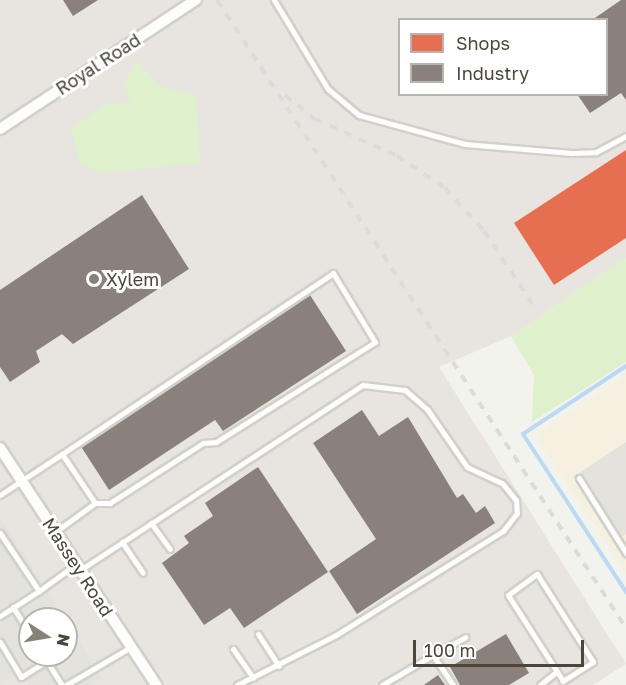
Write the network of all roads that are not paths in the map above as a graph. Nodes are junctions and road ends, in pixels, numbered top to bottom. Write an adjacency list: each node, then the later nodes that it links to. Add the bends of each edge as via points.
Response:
1 (196, 0): 3 (street, Royal Road)
2 (274, 0): 4 (lane, via 328,89 359,115 465,144 548,151 596,152)
3 (0, 129)
4 (626, 136)
5 (0, 448): 8 (street, Massey Road)
6 (62, 454): 8 (lane); 10 (lane); 10 (lane, via 333,273 375,342 110,503)
7 (579, 478): 16 (lane)
8 (21, 480): 9 (lane); 12 (street, Massey Road)
9 (0, 495)
10 (94, 503): 12 (lane)
11 (151, 523): 14 (lane); 15 (lane); 29 (lane, via 363,385 382,384 405,390 427,409 467,467 502,483 516,500 517,513 503,531)
12 (55, 532): 17 (street, Massey Road)
13 (0, 533): 19 (lane)
14 (122, 542): 17 (lane); 18 (lane)
15 (170, 549)
16 (626, 553)
17 (78, 567): 19 (lane); 26 (street, Massey Road)
18 (143, 573)
19 (39, 591): 20 (lane)
20 (13, 607): 21 (lane); 22 (lane)
21 (0, 615)
22 (18, 615)
23 (258, 634): 29 (lane)
24 (465, 637): 28 (lane)
25 (0, 642): 30 (lane, via 21,677)
26 (131, 646): 34 (lane); 35 (street, Massey Road)
27 (233, 649): 33 (lane)
28 (433, 655): 37 (lane); 38 (lane)
29 (279, 666): 33 (lane)
30 (37, 667)
31 (51, 667): 34 (lane)
32 (556, 672): 32 (lane, via 508,595 537,574 593,662 563,681); 39 (lane)
33 (253, 678): 36 (lane)
34 (64, 685)
35 (156, 685)
36 (237, 685)
37 (382, 685)
38 (453, 685)
39 (540, 685)

